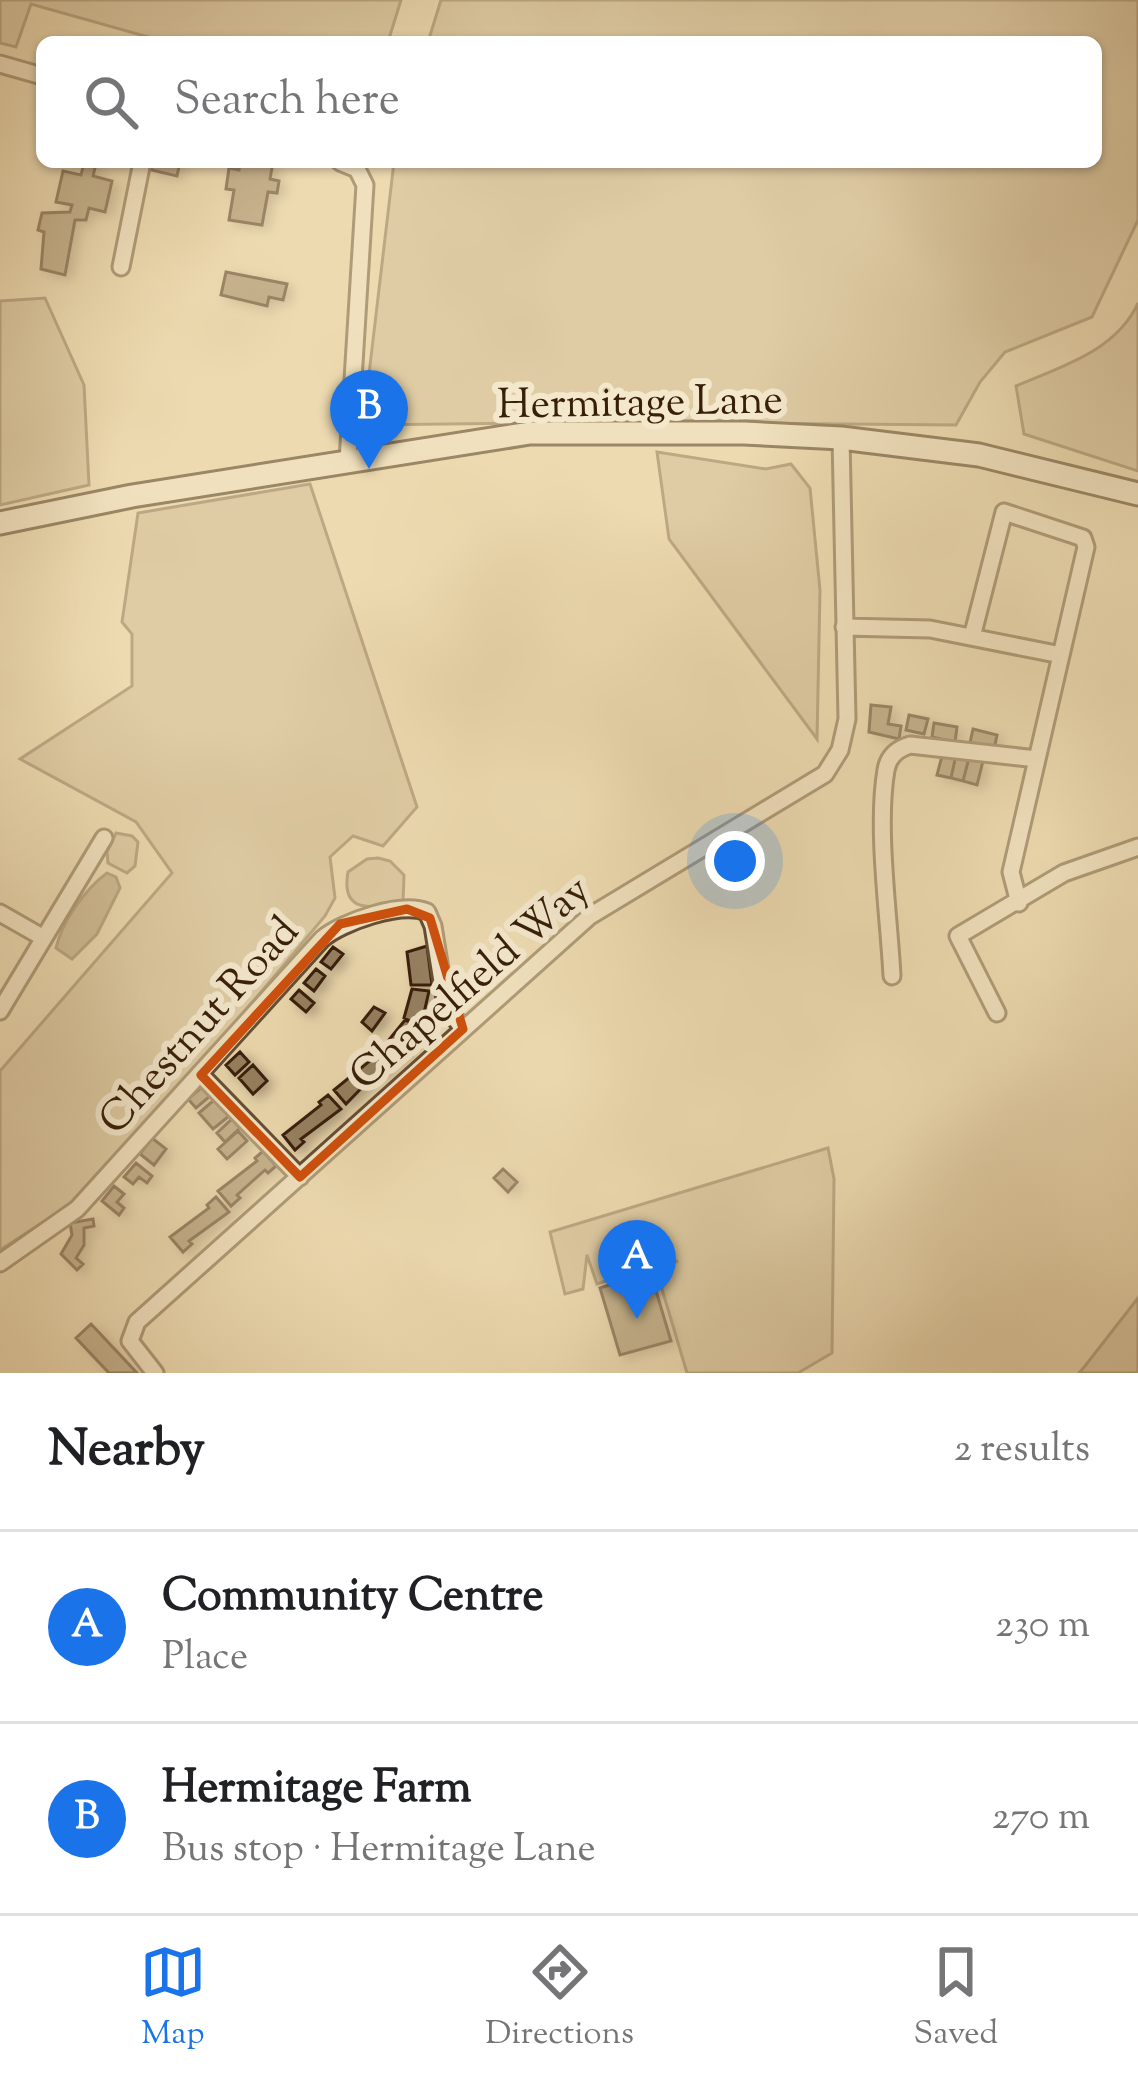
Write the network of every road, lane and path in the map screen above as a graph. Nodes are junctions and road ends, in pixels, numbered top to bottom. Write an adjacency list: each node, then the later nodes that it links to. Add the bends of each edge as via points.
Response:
1 (0, 64): 2 (street)
2 (36, 74)
3 (141, 168): 5 (street)
4 (355, 168): 7 (street, via 365,185)
5 (122, 267)
6 (841, 438): 7 (main road, Hermitage Lane, via 530,434); 8 (main road, Hermitage Lane, via 980,455); 10 (street, Chapelfield Way)
7 (348, 461): 9 (main road, Hermitage Lane)
8 (1138, 494)
9 (0, 523)
10 (844, 627): 11 (street); 22 (street, Chapelfield Way, via 847,719 825,773 605,905)
11 (972, 637): 12 (street); 12 (street, via 1004,512 1083,538)
12 (1061, 655): 13 (street)
13 (1037, 759): 16 (street, via 1011,872); 19 (street, via 910,745 894,753 886,767 884,832)
14 (104, 838): 18 (street)
15 (1138, 848): 16 (street, via 1064,873)
16 (1018, 903): 21 (street, via 958,936)
17 (0, 913): 18 (street)
18 (42, 937): 20 (street)
19 (892, 976)
20 (0, 1011)
21 (997, 1013)
22 (463, 1029): 23 (street, Chestnut Road, via 446,1006 430,918 407,909 340,925 322,939); 24 (street, Chapelfield Way)
23 (201, 1075): 24 (street); 25 (street, Chestnut Road, via 77,1209)
24 (300, 1178): 26 (street, Chapelfield Way, via 137,1322 130,1341)
25 (0, 1263)
26 (155, 1373)

